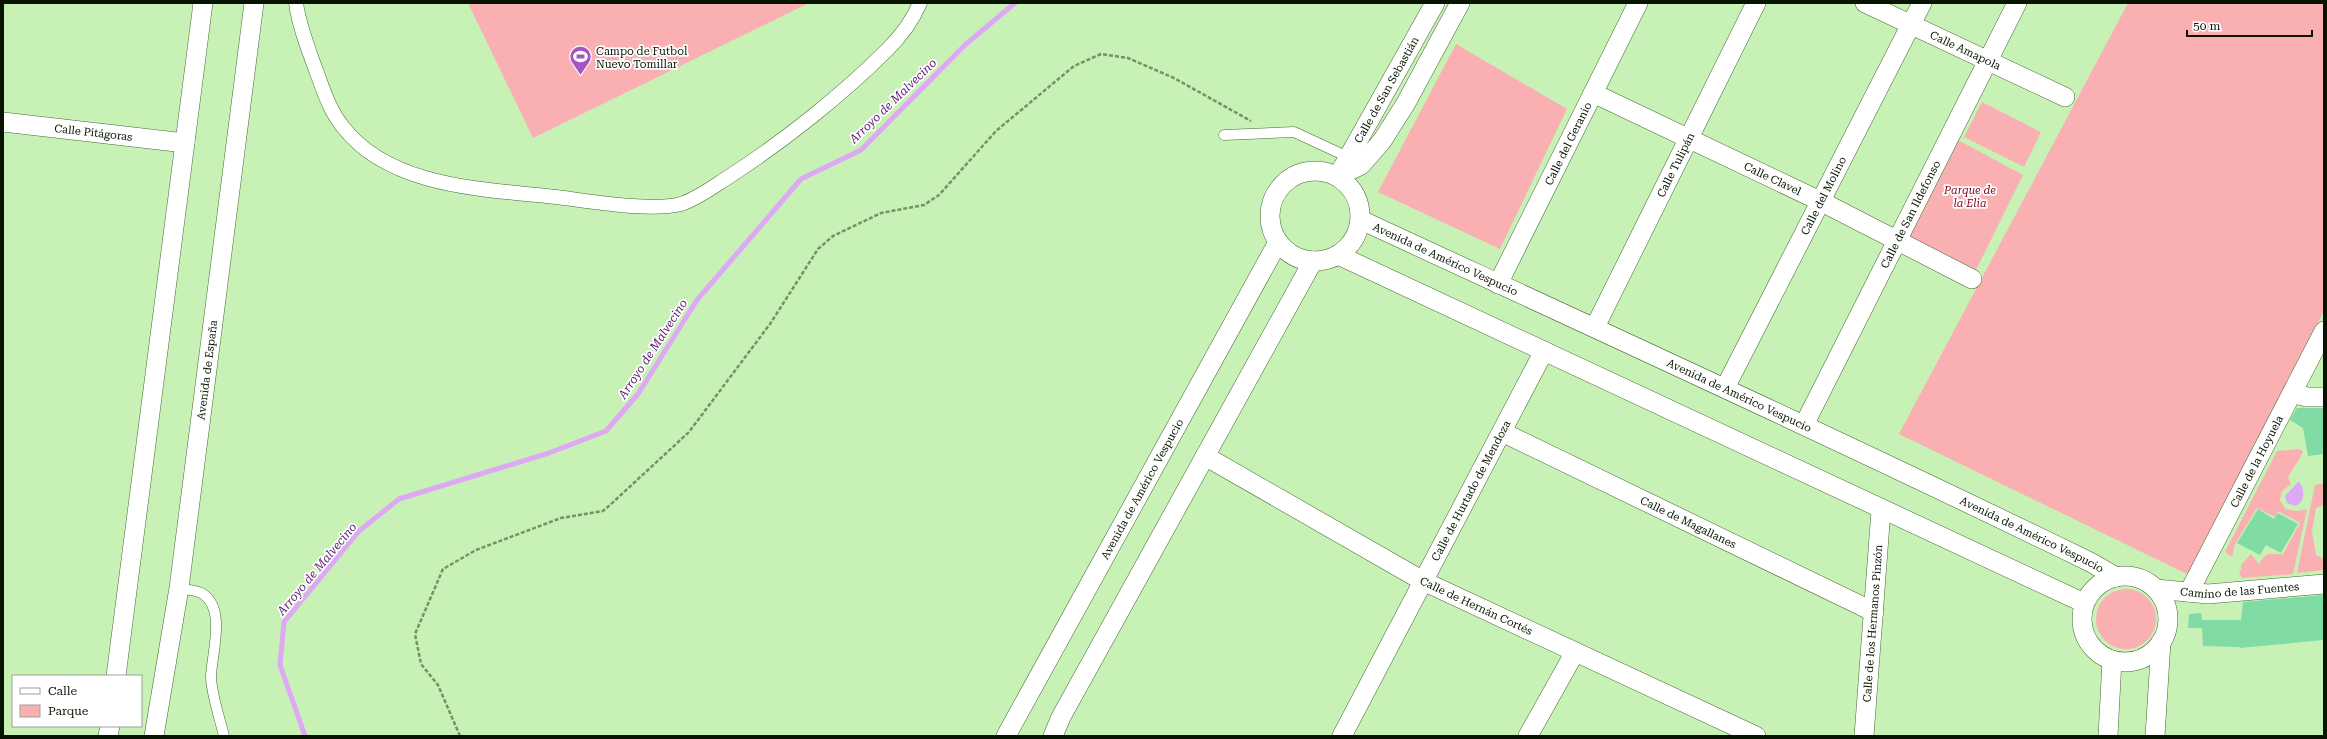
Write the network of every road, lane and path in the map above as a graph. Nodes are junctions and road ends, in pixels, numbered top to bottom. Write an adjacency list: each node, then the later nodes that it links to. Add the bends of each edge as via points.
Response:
1 (203, 3): 20 (street)
2 (254, 3): 43 (street, Avenida de España)
3 (296, 3): 4 (street, via 311,57 330,107 342,127 357,144 382,162 428,180 638,206 679,204 700,196 762,155 889,48 916,13)
4 (920, 3)
5 (1435, 3): 21 (street, Calle de San Sebastián)
6 (1460, 3): 21 (street, via 1406,103 1382,141 1361,165 1353,169)
7 (1638, 3): 14 (street, Calle del Geranio)
8 (1756, 3): 19 (street, Calle Tulipán)
9 (1865, 3): 12 (street, Calle Amapola)
10 (1922, 3): 12 (street, Calle del Molino)
11 (2017, 3): 13 (street, Calle de San Ildefonso)
12 (1911, 24): 13 (street, Calle Amapola); 22 (street, Calle del Molino)
13 (1989, 61): 15 (street, Calle Amapola); 24 (street, Calle de San Ildefonso)
14 (1593, 93): 19 (street, Calle Clavel); 29 (street, Calle del Geranio)
15 (2065, 97)
16 (3, 122): 20 (street, Calle Pitágoras)
17 (1272, 132): 18 (lane); 21 (lane, via 1294,132); 54 (path, via 1174,78 1128,58 1101,54 1074,66 996,131 939,195 924,205 881,212 833,236 818,249 770,324 689,432 603,511 561,518 476,550 443,569 415,634 421,664 438,685)
18 (1224, 135)
19 (1688, 140): 22 (street, Calle Clavel); 30 (street, Calle Tulipán)
20 (184, 143): 51 (street)
21 (1343, 167): 23 (street, via 1348,184 1356,195); 25 (street, via 1325,171 1311,170 1298,173 1286,180 1274,196 1270,216 1272,230)
22 (1822, 202): 24 (street, Calle Clavel); 33 (street, Calle del Molino)
23 (1361, 220): 26 (street, via 1354,240); 29 (street, Avenida de Américo Vespucio)
24 (1898, 240): 28 (street, Calle Clavel); 36 (street, Calle de San Ildefonso)
25 (1278, 242): 27 (street, via 1294,255); 55 (street, Avenida de Américo Vespucio)
26 (1338, 255): 27 (street, via 1326,260); 32 (street)
27 (1313, 261): 38 (street)
28 (1972, 279)
29 (1498, 284): 30 (street, Avenida de Américo Vespucio)
30 (1595, 327): 33 (street, Avenida de Américo Vespucio)
31 (2324, 331): 34 (street, Calle de la Hoyuela)
32 (1544, 352): 37 (street, Calle de Hurtado de Mendoza); 39 (street)
33 (1725, 388): 36 (street, Avenida de Américo Vespucio)
34 (2292, 392): 35 (street, via 2307,397); 45 (street, Calle de la Hoyuela)
35 (2324, 397)
36 (1804, 426): 40 (street, Avenida de Américo Vespucio, via 1926,482)
37 (1502, 432): 41 (street, Calle de Hurtado de Mendoza); 47 (street, Calle de Magallanes)
38 (1205, 456): 41 (street, Calle de Hernán Cortés); 56 (street, via 1061,717)
39 (1881, 510): 46 (street); 47 (street, Calle de los Hermanos Pinzón)
40 (2116, 576): 44 (street, via 2144,580); 46 (street, via 2102,582)
41 (1423, 581): 49 (street, Calle de Hernán Cortés); 57 (street, Calle de Hurtado de Mendoza)
42 (2324, 584): 45 (street, Camino de las Fuentes, via 2208,594)
43 (179, 588): 52 (street, Avenida de España); 53 (lane, via 202,593 211,602 215,612 216,636 211,677)
44 (2156, 589): 45 (street, Camino de las Fuentes); 48 (street, via 2164,601 2167,615 2166,629)
45 (2188, 592)
46 (2084, 603): 50 (street, via 2082,618 2090,644 2100,654)
47 (1874, 612): 60 (street, Calle de los Hermanos Pinzón)
48 (2161, 642): 50 (street, via 2152,652 2140,659 2126,662); 62 (street)
49 (1575, 652): 58 (street); 59 (street, Calle de Hernán Cortés)
50 (2112, 660): 61 (street)
51 (116, 675)
52 (154, 736)
53 (224, 736)
54 (460, 736)
55 (1006, 736)
56 (1053, 736)
57 (1342, 736)
58 (1528, 736)
59 (1756, 736)
60 (1864, 736)
61 (2108, 736)
62 (2155, 736)

